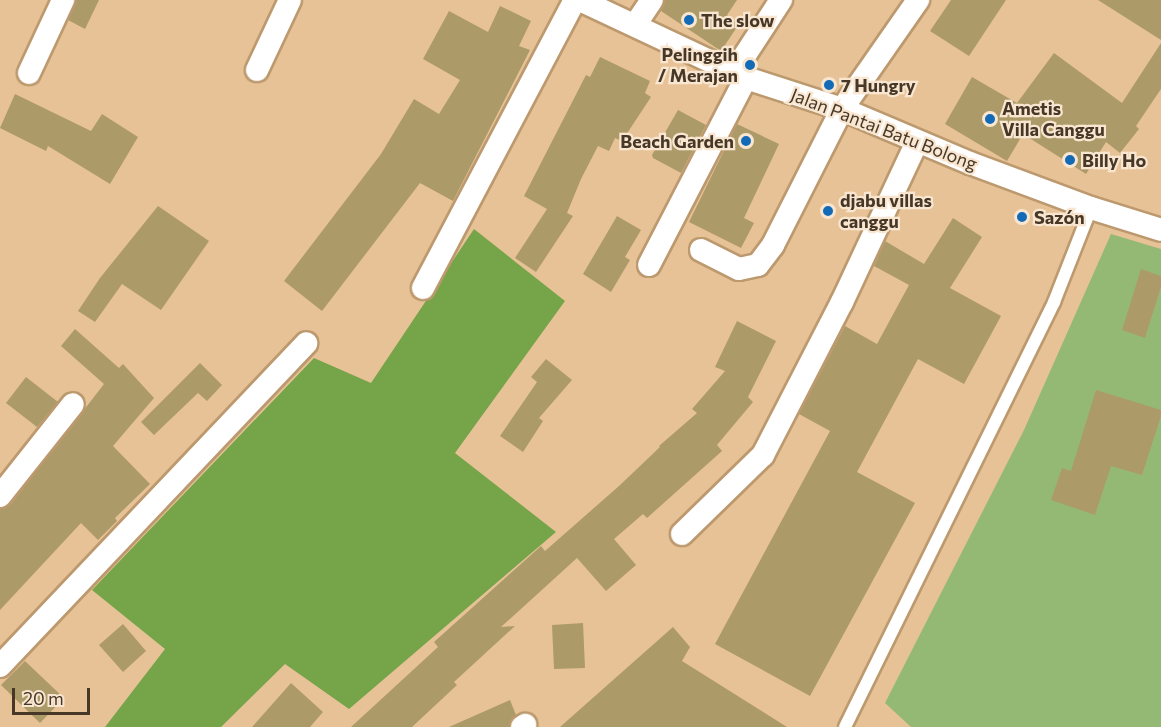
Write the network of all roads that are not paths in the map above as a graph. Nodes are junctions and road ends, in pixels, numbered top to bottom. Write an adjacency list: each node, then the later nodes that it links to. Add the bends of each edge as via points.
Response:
1 (63, 0): 10 (street)
2 (290, 0): 9 (street)
3 (575, 0): 18 (street)
4 (580, 0): 8 (street, Jalan Pantai Batu Bolong)
5 (652, 0): 8 (street)
6 (781, 0): 11 (street)
7 (918, 0): 12 (street)
8 (635, 26): 11 (street, Jalan Pantai Batu Bolong)
9 (257, 70)
10 (29, 73)
11 (740, 75): 12 (street, Jalan Pantai Batu Bolong); 17 (street)
12 (842, 109): 13 (street, Jalan Pantai Batu Bolong); 16 (street, via 773,245 758,265 739,269)
13 (917, 142): 14 (street, Jalan Pantai Batu Bolong); 22 (street, via 842,302 763,455)
14 (1091, 208): 15 (street, Jalan Pantai Batu Bolong); 24 (lane, via 1054,302)
15 (1161, 230)
16 (701, 250)
17 (649, 265)
18 (423, 288)
19 (306, 344): 23 (street)
20 (73, 404): 21 (street)
21 (0, 496)
22 (682, 534)
23 (0, 666)
24 (845, 727)

